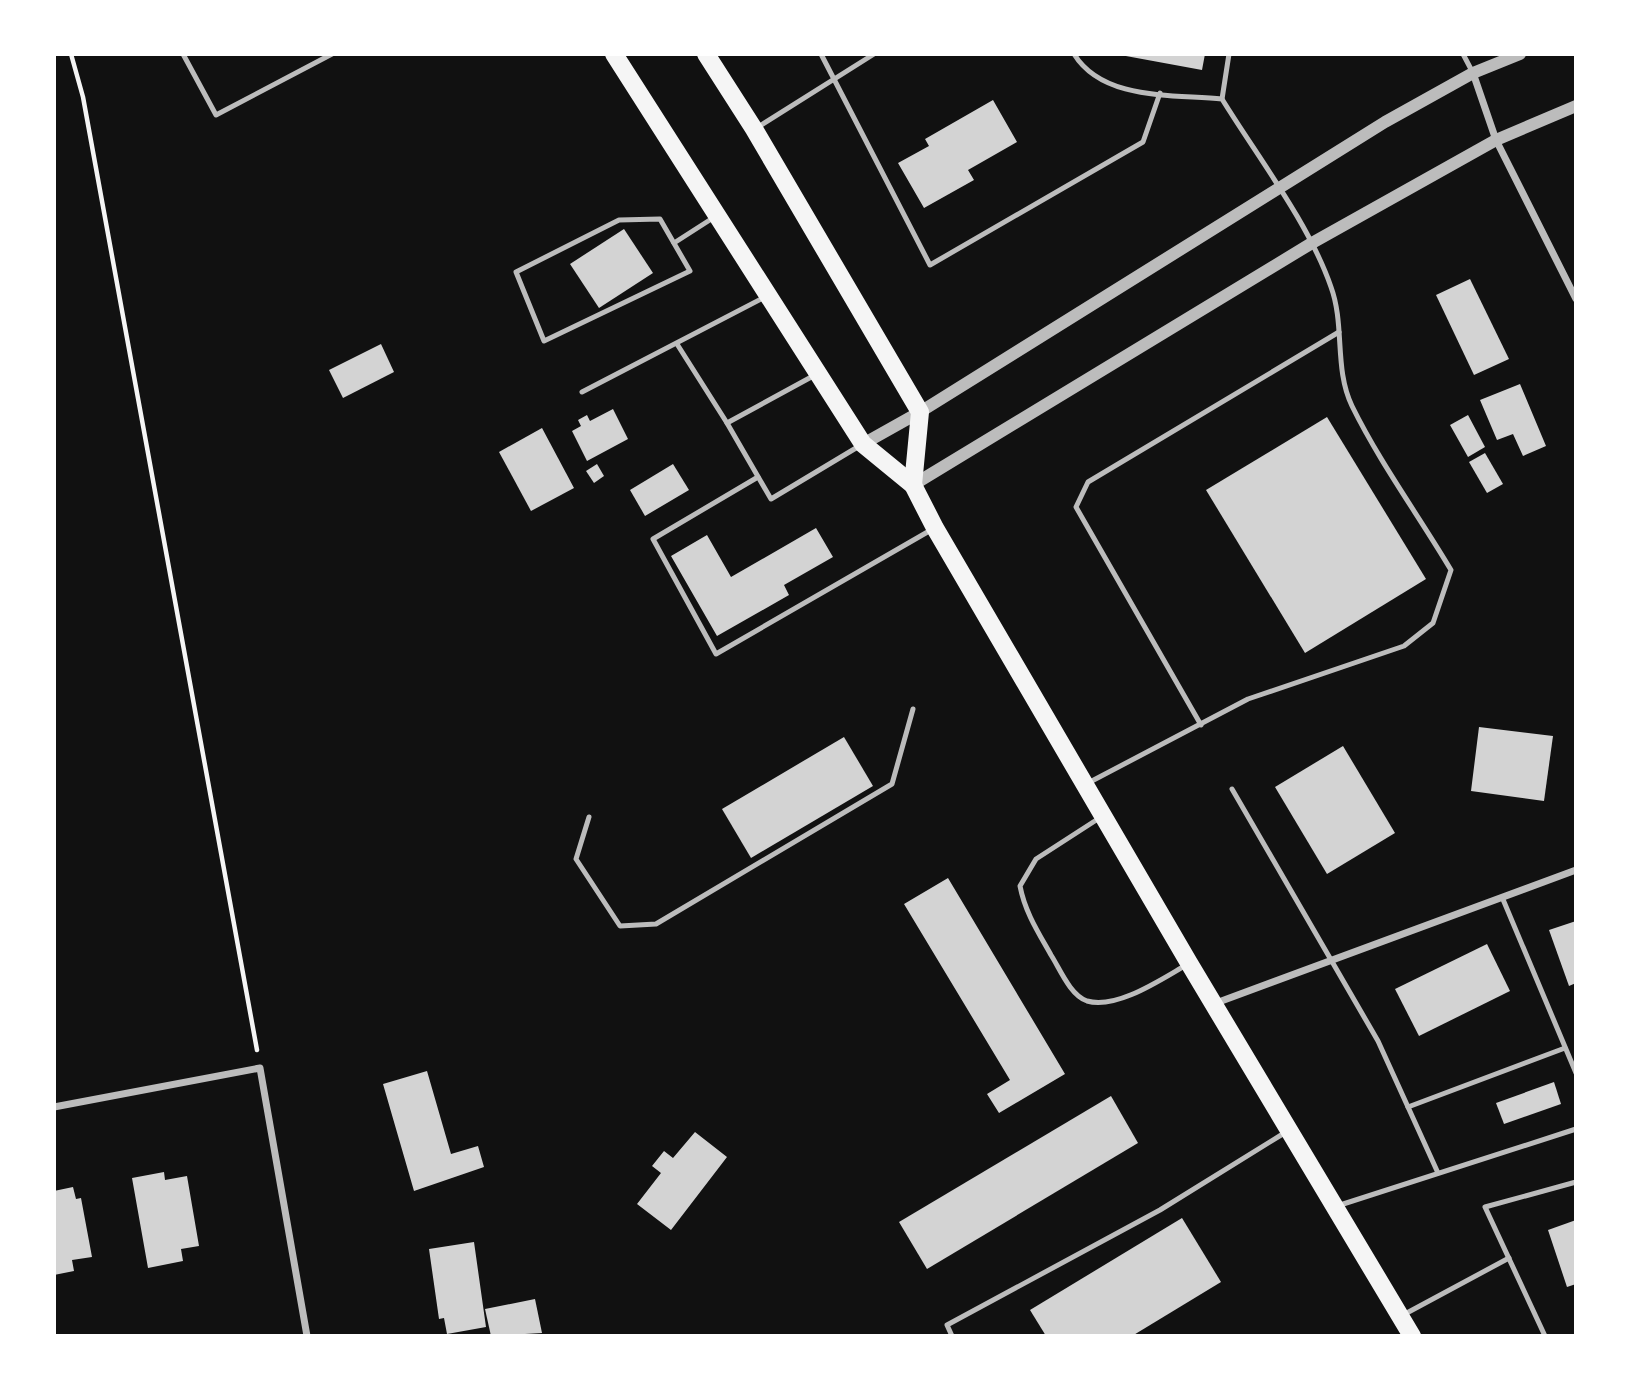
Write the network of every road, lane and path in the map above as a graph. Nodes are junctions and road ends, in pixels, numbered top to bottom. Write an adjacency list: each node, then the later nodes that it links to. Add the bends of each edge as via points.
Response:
1 (71, 54): 47 (path, via 83,97)
2 (183, 54): 3 (lane, via 216,115)
3 (332, 54)
4 (614, 54): 20 (main road)
5 (706, 54): 17 (main road)
6 (821, 54): 13 (lane)
7 (874, 54): 13 (lane)
8 (1074, 54): 14 (lane, via 1083,69 1102,82)
9 (1229, 54): 15 (lane)
10 (1463, 54): 12 (lane)
11 (1520, 54): 12 (street)
12 (1473, 73): 18 (street); 19 (street)
13 (835, 76): 14 (lane, via 930,265 1143,142); 17 (lane)
14 (1160, 93): 15 (lane)
15 (1222, 99): 19 (lane)
16 (1576, 106): 18 (street)
17 (754, 129): 29 (main road)
18 (1496, 140): 22 (street); 24 (street)
19 (1278, 189): 22 (lane); 29 (street)
20 (717, 215): 21 (lane); 23 (main road)
21 (674, 243): 21 (lane, via 660,219 619,220 516,272 544,341 690,271)
22 (1312, 243): 25 (lane, via 1331,286 1340,317); 33 (street)
23 (770, 295): 26 (lane); 27 (main road)
24 (1576, 299)
25 (1339, 332): 36 (lane, via 1088,482 1076,506); 36 (lane, via 1351,404 1451,570 1433,622 1404,646 1248,699)
26 (677, 344): 28 (lane); 30 (lane)
27 (817, 374): 30 (lane); 31 (main road)
28 (582, 392)
29 (920, 412): 31 (street); 33 (main road)
30 (727, 423): 32 (lane)
31 (863, 444): 32 (lane, via 771,499); 33 (main road)
32 (758, 477): 34 (lane, via 653,539 716,654)
33 (913, 485): 34 (main road)
34 (935, 528): 37 (main road)
35 (913, 709): 40 (lane, via 892,784 656,924 620,926 576,859)
36 (1201, 725): 37 (lane)
37 (1085, 784): 39 (main road)
38 (1232, 789): 43 (lane)
39 (1104, 816): 44 (main road); 44 (lane, via 1036,859 1020,886 1024,909 1072,989 1087,1001 1133,994)
40 (589, 817)
41 (1576, 870): 42 (street)
42 (1502, 897): 43 (street); 46 (lane)
43 (1334, 961): 45 (street); 50 (lane)
44 (1189, 963): 45 (main road)
45 (1216, 1003): 52 (main road)
46 (1565, 1048): 48 (lane); 50 (lane)
47 (260, 1068): 49 (street); 58 (street)
48 (1576, 1073)
49 (54, 1107)
50 (1408, 1107): 53 (lane)
51 (1576, 1129): 53 (lane)
52 (1289, 1130): 55 (main road); 59 (lane, via 1160,1210 947,1325)
53 (1438, 1173): 55 (lane)
54 (1576, 1182): 56 (lane, via 1485,1207)
55 (1334, 1207): 57 (main road)
56 (1509, 1258): 57 (lane); 61 (lane)
57 (1400, 1317): 60 (main road)
58 (307, 1336)
59 (952, 1336)
60 (1412, 1336)
61 (1545, 1336)

